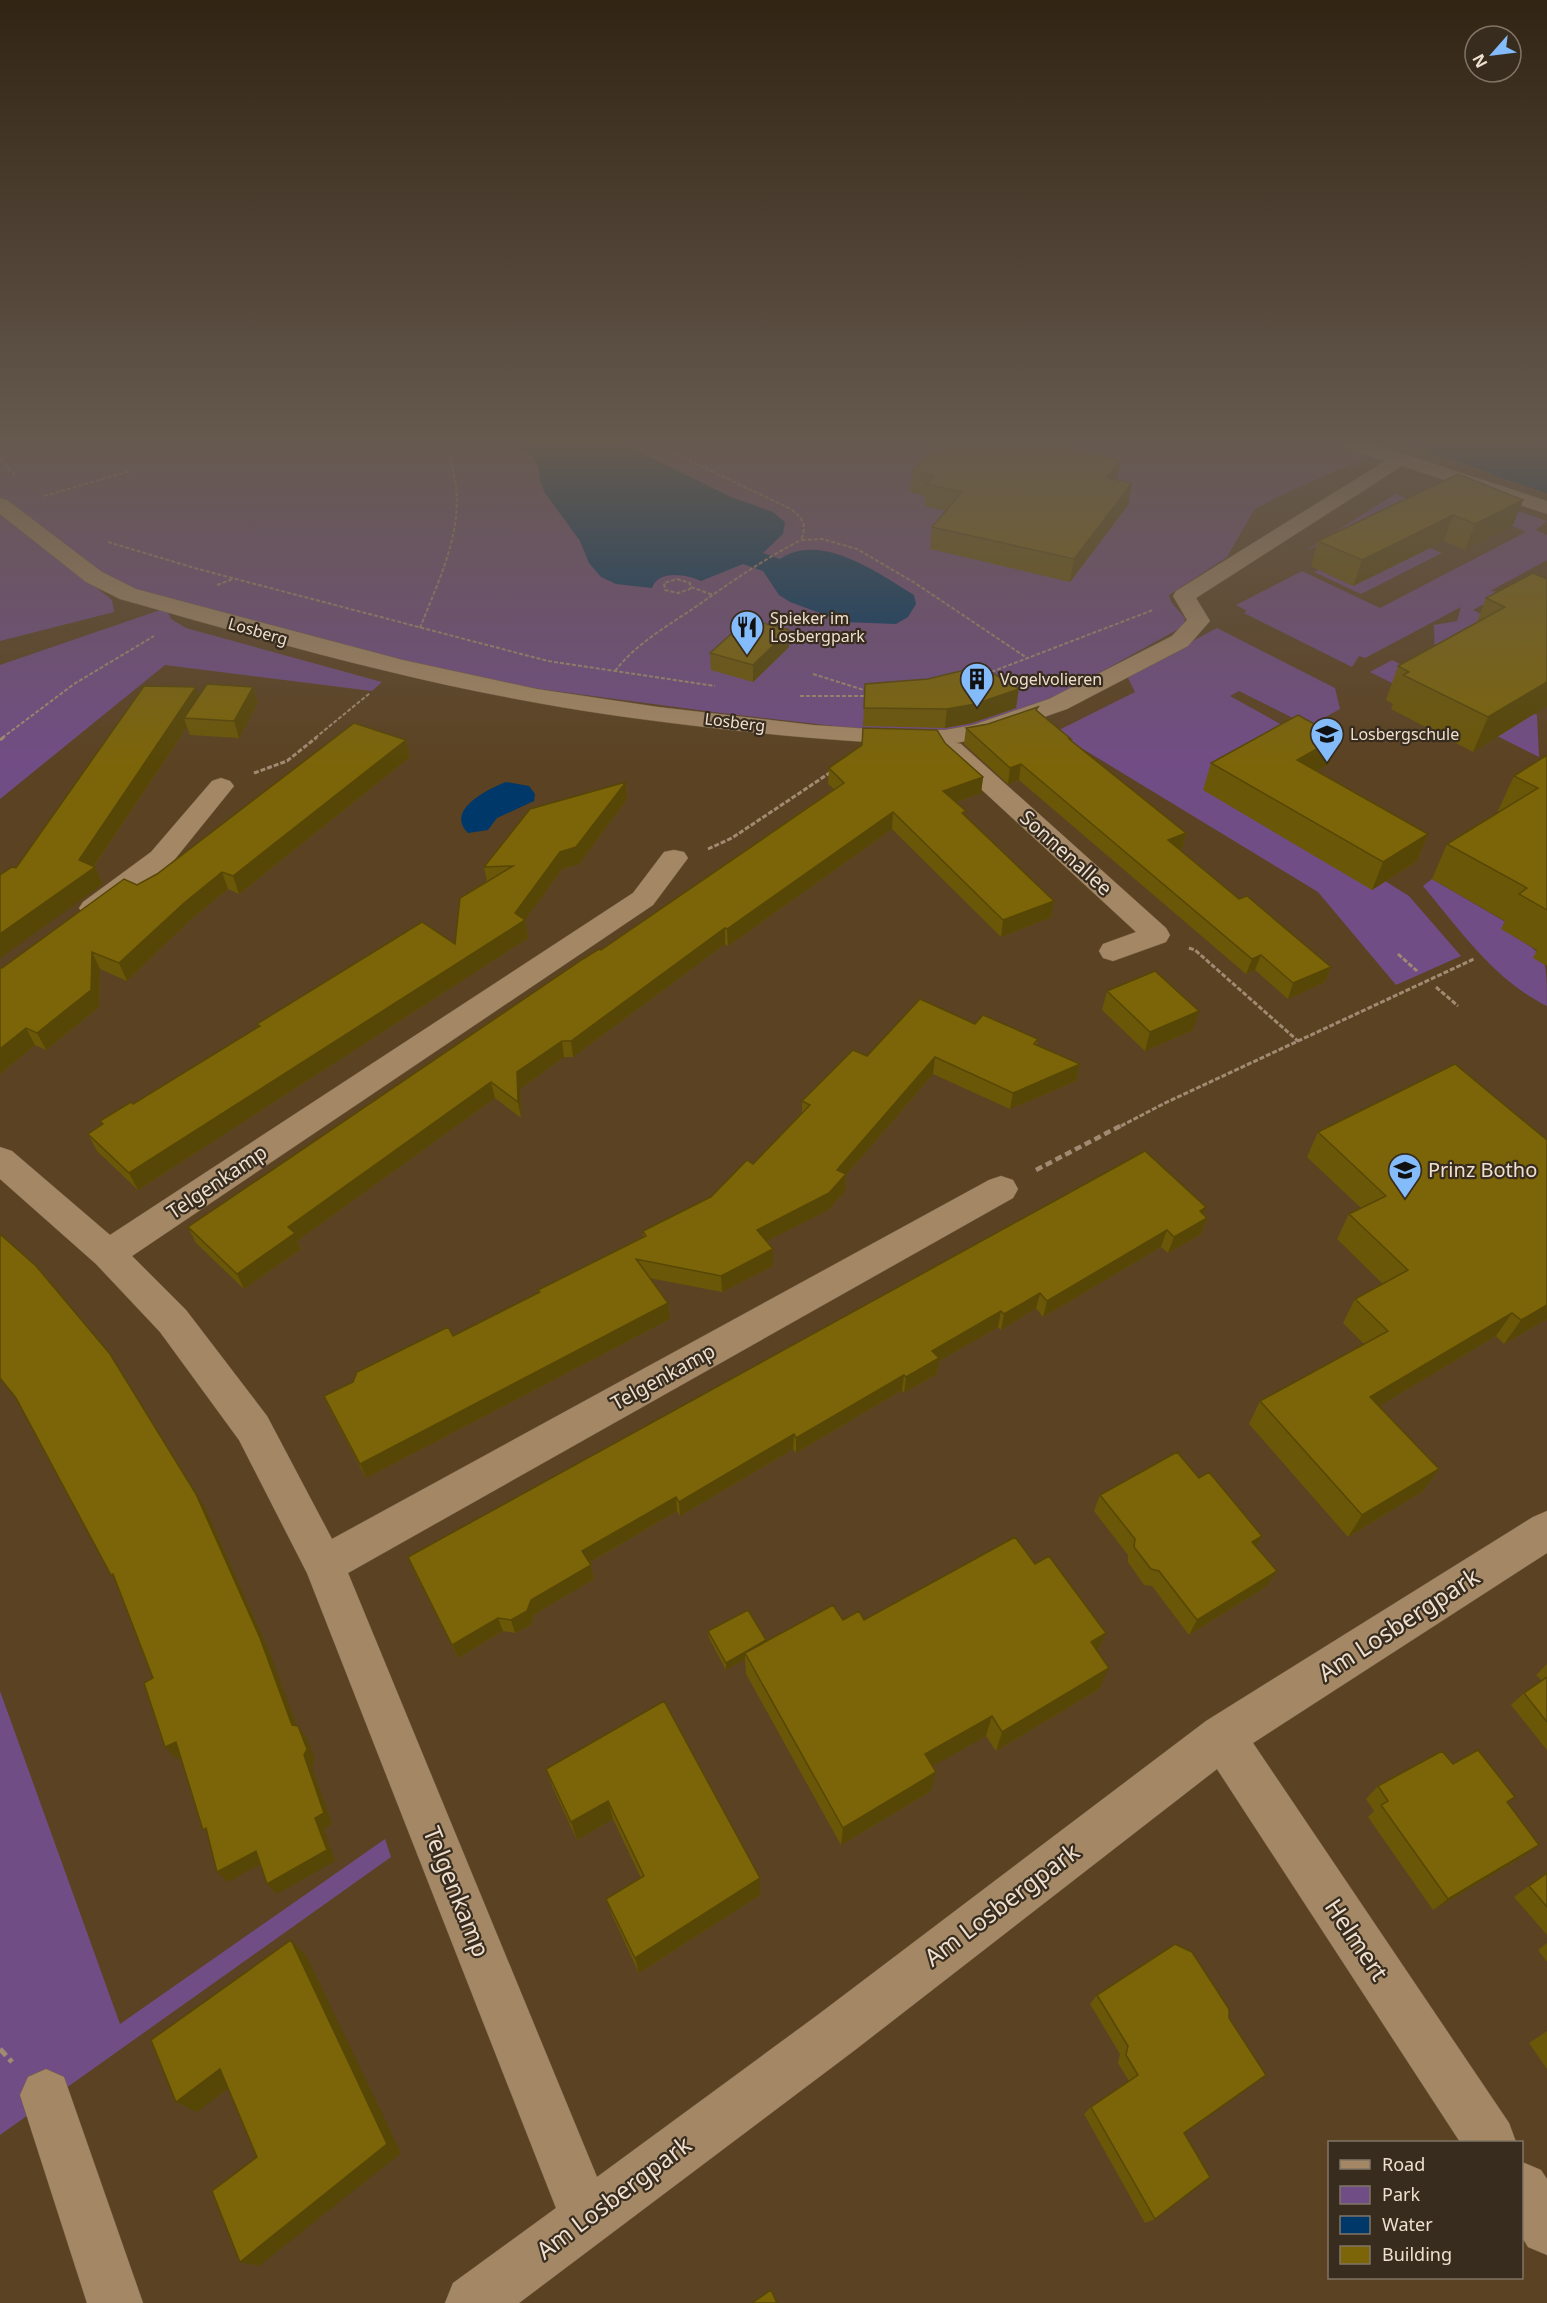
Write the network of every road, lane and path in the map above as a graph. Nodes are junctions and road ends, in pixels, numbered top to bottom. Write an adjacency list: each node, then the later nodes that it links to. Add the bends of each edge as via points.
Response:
1 (59, 549): 10 (street, Losberg, via 94,577 128,594)
2 (135, 549): 11 (path)
3 (448, 549): 11 (path)
4 (782, 549): 8 (path)
5 (858, 549): 12 (path)
6 (1258, 549): 9 (street)
7 (691, 587): 7 (path, via 677,579 663,587 664,591 678,593); 8 (path)
8 (713, 595): 14 (path, via 624,658)
9 (1184, 596): 12 (path); 19 (street, Losberg, via 1199,621 1180,641 1031,715 977,732)
10 (194, 613): 13 (street, Losberg); 20 (path, via 53,696)
11 (420, 628): 14 (path, via 549,661)
12 (1028, 658): 16 (path)
13 (401, 667): 19 (street, Losberg, via 537,696 658,714 813,732); 22 (path, via 287,761)
14 (615, 671): 17 (path)
15 (813, 674): 18 (path, via 872,694)
16 (978, 677)
17 (719, 686)
18 (793, 695)
19 (945, 737): 25 (street, Sonnenallee, via 954,752)
20 (0, 740)
21 (836, 769): 23 (path, via 732,838)
22 (221, 786): 24 (street, via 161,858)
23 (674, 858): 35 (street, Telgenkamp, via 643,899)
24 (76, 921)
25 (1156, 935): 26 (street); 32 (path, via 1195,950)
26 (1113, 951)
27 (1398, 954): 29 (path)
28 (1474, 958): 32 (path)
29 (1417, 971)
30 (1436, 987): 31 (path)
31 (1458, 1006)
32 (1298, 1041): 34 (path, via 1165,1103)
33 (0, 1160): 35 (street, Telgenkamp)
34 (1001, 1189): 37 (street, Telgenkamp)
35 (108, 1254): 37 (street, Telgenkamp, via 173,1320 253,1428)
36 (1547, 1530): 38 (street, Am Losbergpark)
37 (324, 1565): 42 (street, Telgenkamp)
38 (1222, 1737): 40 (street, Helmert); 42 (street, Am Losbergpark)
39 (46, 2096): 44 (street)
40 (1489, 2141)
41 (1523, 2192): 43 (street)
42 (587, 2219): 45 (street, Am Losbergpark)
43 (1547, 2228)
44 (115, 2303)
45 (473, 2303)

